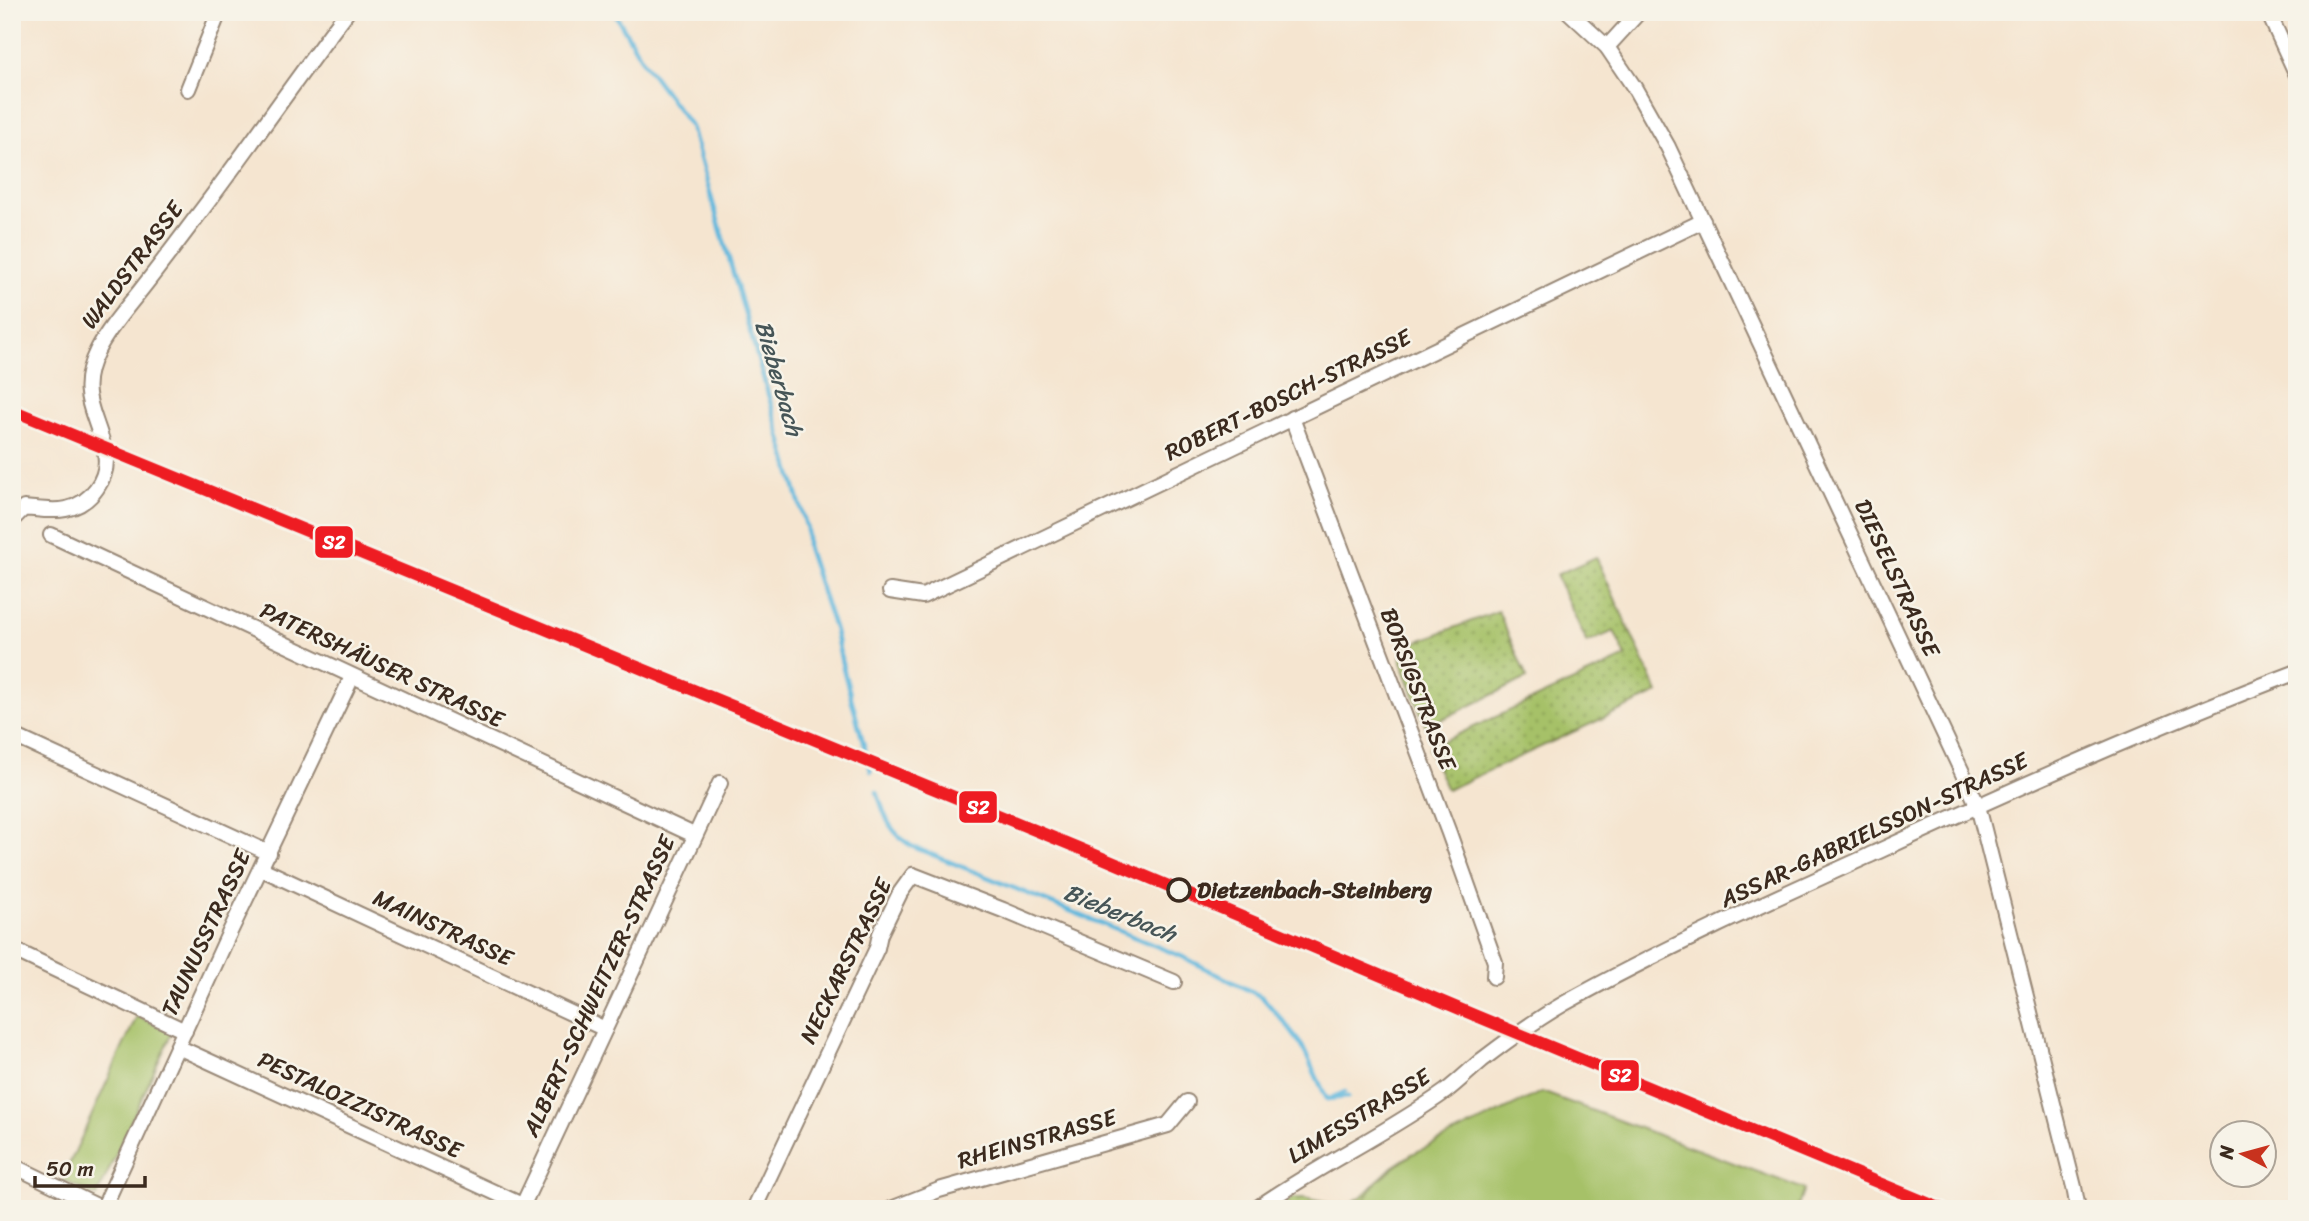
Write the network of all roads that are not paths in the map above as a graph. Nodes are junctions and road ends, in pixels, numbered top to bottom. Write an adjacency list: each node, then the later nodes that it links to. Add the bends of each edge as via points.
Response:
1 (219, 12): 8 (street)
2 (1569, 12): 6 (street, DIESELSTRASSE)
3 (1639, 12): 6 (street)
4 (2268, 12): 7 (street)
5 (346, 13): 11 (street, WALDSTRASSE, via 104,336 87,385 106,464 96,490 74,507 24,508)
6 (1606, 47): 9 (street, DIESELSTRASSE, via 1668,146)
7 (2297, 75)
8 (188, 89)
9 (1703, 221): 10 (street, ROBERT-BOSCH-STRASSE); 18 (street, DIESELSTRASSE)
10 (1292, 418): 13 (street, ROBERT-BOSCH-STRASSE, via 923,596); 23 (street, BORSIGSTRASSE, via 1495,962)
11 (12, 520)
12 (51, 536): 15 (street, PATERSHÄUSER STRASSE)
13 (890, 591)
14 (2297, 672): 18 (street, ASSAR-GABRIELSSON-STRASSE)
15 (352, 677): 19 (street, PATERSHÄUSER STRASSE); 20 (street, TAUNUSSTRASSE)
16 (12, 735): 20 (street)
17 (720, 783): 19 (street, ALBERT-SCHWEITZER-STRASSE)
18 (1978, 806): 28 (street, ASSAR-GABRIELSSON-STRASSE, via 1639,965 1564,1004); 36 (street, DIESELSTRASSE)
19 (694, 835): 25 (street, ALBERT-SCHWEITZER-STRASSE)
20 (269, 853): 21 (street, TAUNUSSTRASSE)
21 (262, 869): 25 (street, MAINSTRASSE); 26 (street, TAUNUSSTRASSE)
22 (12, 949): 26 (street)
23 (1494, 977)
24 (1174, 982): 33 (street, NECKARSTRASSE, via 913,875 880,934)
25 (605, 1028): 31 (street, ALBERT-SCHWEITZER-STRASSE)
26 (185, 1031): 27 (street, TAUNUSSTRASSE)
27 (178, 1047): 31 (street, PESTALOZZISTRASSE); 32 (street, TAUNUSSTRASSE)
28 (1484, 1059): 35 (street, LIMESSTRASSE, via 1447,1090)
29 (1187, 1102): 34 (street, RHEINSTRASSE, via 1168,1125 953,1186)
30 (12, 1165): 32 (street)
31 (521, 1207)
32 (103, 1209)
33 (754, 1209)
34 (891, 1209)
35 (1256, 1209)
36 (2078, 1209)

